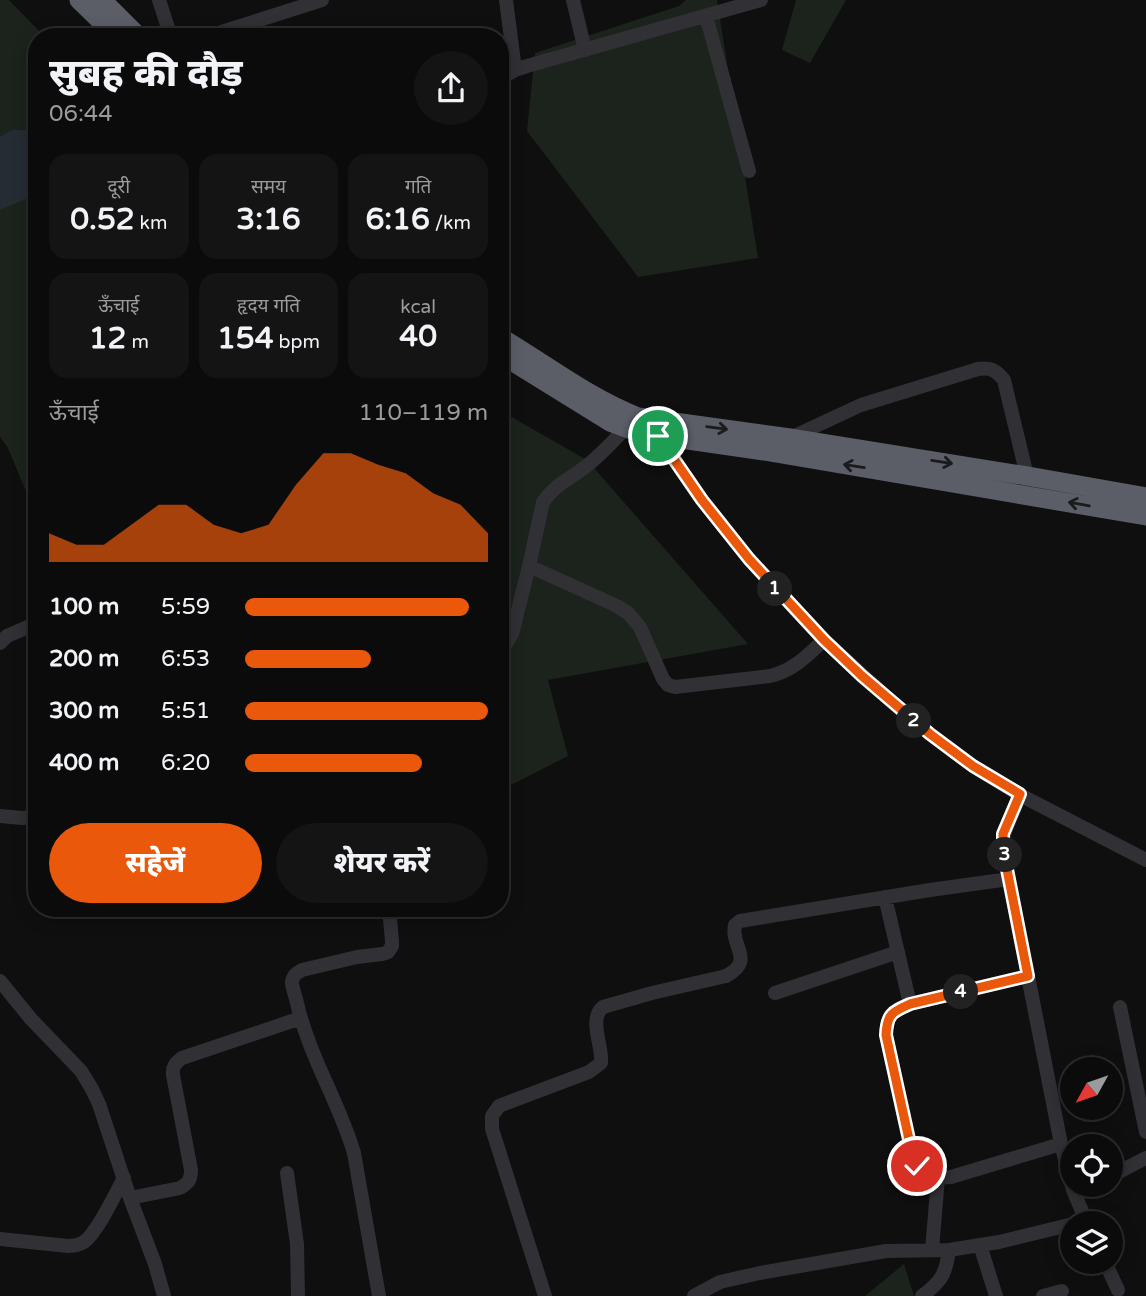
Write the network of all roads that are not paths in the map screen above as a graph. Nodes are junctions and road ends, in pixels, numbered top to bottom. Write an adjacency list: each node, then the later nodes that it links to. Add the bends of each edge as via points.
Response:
1 (79, 0): 9 (highway)
2 (102, 0): 10 (highway)
3 (159, 0): 11 (street)
4 (322, 0): 12 (street)
5 (506, 0): 14 (street)
6 (573, 0): 13 (street)
7 (761, 0): 8 (street)
8 (706, 16): 13 (street); 16 (street)
9 (108, 28)
10 (130, 28)
11 (168, 28)
12 (234, 28)
13 (585, 50): 14 (street)
14 (515, 71): 15 (street)
15 (509, 74)
16 (749, 171)
17 (509, 343): 21 (highway, one-way to 21, via 598,399 638,417)
18 (509, 360): 19 (highway)
19 (625, 429): 20 (highway); 25 (street, via 595,460 548,493)
20 (658, 436): 24 (highway, one-way to 20); 28 (street, via 749,559)
21 (790, 438): 22 (highway, one-way to 22); 22 (street, via 861,405 989,367 1004,380)
22 (1027, 476): 23 (highway)
23 (1146, 497)
24 (1146, 516)
25 (529, 566): 27 (street); 28 (street, via 628,613 640,627 663,679 675,687 781,674)
26 (28, 627): 29 (street)
27 (509, 639)
28 (824, 640): 30 (street, via 930,734)
29 (0, 643)
30 (1020, 794): 33 (street); 34 (street, via 1003,834)
31 (0, 816): 32 (street)
32 (28, 818)
33 (1146, 860)
34 (1009, 879): 35 (street); 38 (street)
35 (885, 897): 37 (street); 64 (street, via 740,921 733,932 742,957 733,972 603,1007 596,1018 601,1063 589,1072 499,1106 492,1116 492,1129)
36 (390, 917): 43 (street, via 392,946 388,952 297,973 292,984)
37 (898, 952): 40 (street); 41 (street)
38 (1028, 976): 41 (street); 45 (street)
39 (0, 981): 50 (street, via 92,1088)
40 (775, 993)
41 (910, 1004): 51 (street, via 889,1017 886,1035 912,1153 926,1175)
42 (1120, 1007): 44 (street)
43 (300, 1018): 52 (street, via 177,1062 173,1074 191,1178 180,1188); 63 (street, via 349,1135)
44 (1146, 1132)
45 (1060, 1139)
46 (1060, 1144): 51 (street)
47 (1146, 1158): 48 (street)
48 (1123, 1170)
49 (287, 1173): 62 (street, via 297,1244)
50 (124, 1178): 52 (street); 54 (street, via 94,1231 76,1246)
51 (938, 1178): 56 (street)
52 (130, 1198): 61 (street)
53 (1060, 1228): 55 (street)
54 (0, 1239)
55 (979, 1245): 57 (street); 67 (street)
56 (932, 1250): 57 (street); 65 (street, via 886,1251 760,1273 720,1282)
57 (949, 1250): 66 (street, via 943,1276)
58 (1111, 1274): 59 (street)
59 (1118, 1290)
60 (1062, 1291): 68 (street)
61 (164, 1296)
62 (298, 1296)
63 (379, 1296)
64 (545, 1296)
65 (694, 1296)
66 (922, 1296)
67 (996, 1296)
68 (1043, 1296)

